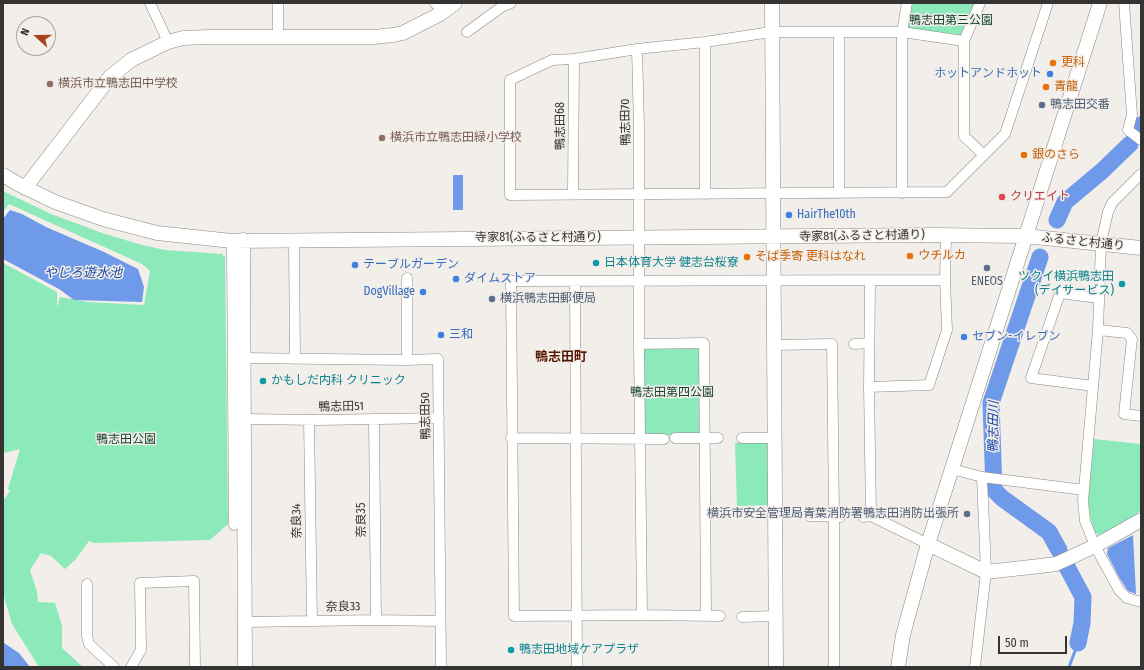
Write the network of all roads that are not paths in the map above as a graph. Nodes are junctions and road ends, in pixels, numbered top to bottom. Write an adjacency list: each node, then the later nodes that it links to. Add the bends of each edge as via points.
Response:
1 (150, 3): 17 (street)
2 (278, 3): 16 (street)
3 (455, 3): 11 (street)
4 (510, 3): 12 (street)
5 (772, 3): 13 (street)
6 (907, 3): 15 (street)
7 (980, 3): 19 (street)
8 (1048, 3): 23 (street, via 1005,134)
9 (1100, 3): 35 (street)
10 (1124, 3): 22 (street, via 1132,115 1128,130)
11 (439, 8): 16 (street, via 403,33 393,35)
12 (467, 32)
13 (771, 32): 14 (street); 18 (street); 27 (street)
14 (839, 32): 15 (street); 28 (street)
15 (902, 32): 19 (street); 29 (street)
16 (278, 37): 17 (street, via 202,37)
17 (168, 42): 26 (street, via 131,60 110,77)
18 (705, 42): 20 (street); 31 (street)
19 (964, 42): 23 (street, via 964,136)
20 (637, 49): 21 (street); 32 (street, 鴨志田70)
21 (574, 59): 30 (street, 鴨志田68); 30 (street, via 552,60 510,80 510,195)
22 (1141, 140)
23 (984, 155): 29 (street, via 947,192)
24 (3, 175): 26 (street)
25 (1140, 177): 38 (street, via 1112,203)
26 (25, 188): 39 (street, 寺家81(ふるさと村通り), via 103,219 145,230 232,241)
27 (772, 193): 28 (street); 31 (street); 33 (street)
28 (839, 193): 29 (street)
29 (902, 193)
30 (574, 194): 32 (street)
31 (705, 194): 32 (street)
32 (638, 195): 36 (street, 鴨志田70)
33 (774, 236): 34 (street, 寺家81(ふるさと村通り)); 36 (street, 寺家81(ふるさと村通り)); 42 (street)
34 (946, 236): 35 (street, 寺家81(ふるさと村通り)); 43 (street)
35 (1025, 236): 38 (street, ふるさと村通り); 72 (street)
36 (639, 237): 37 (street, 寺家81(ふるさと村通り)); 44 (street, 鴨志田70)
37 (294, 240): 39 (street, 寺家81(ふるさと村通り)); 54 (street)
38 (1101, 243): 40 (street, ふるさと村通り); 47 (street)
39 (237, 244): 53 (street); 78 (street)
40 (1141, 248)
41 (407, 278): 55 (street)
42 (774, 280): 44 (street); 45 (street); 52 (street)
43 (945, 280): 45 (street); 57 (street, via 947,330 930,385)
44 (639, 281): 46 (street); 50 (street, 鴨志田70)
45 (870, 281): 49 (street)
46 (575, 282): 63 (street, via 511,281); 69 (street)
47 (1098, 298): 48 (street); 56 (street, via 1060,293 1031,378)
48 (1098, 330): 56 (street); 58 (street, via 1127,333 1132,339 1124,414)
49 (869, 343): 51 (street); 57 (street)
50 (639, 344): 65 (street, via 704,343); 70 (street, 鴨志田70)
51 (854, 344)
52 (774, 345): 68 (street); 76 (street, via 836,343)
53 (243, 358): 54 (street, 鴨志田50); 60 (street)
54 (295, 359): 55 (street, 鴨志田50)
55 (407, 360): 59 (street, 鴨志田50, via 438,359)
56 (1093, 386): 74 (street)
57 (869, 387): 79 (street, via 867,516)
58 (1141, 416)
59 (439, 418): 61 (street, 鴨志田51); 92 (street, 鴨志田50)
60 (244, 419): 62 (street, 鴨志田51); 93 (street)
61 (374, 419): 62 (street, 鴨志田51); 90 (street, 奈良35)
62 (309, 420): 91 (street, 奈良34)
63 (511, 438): 69 (street); 85 (street, via 514,616)
64 (675, 438): 65 (street)
65 (705, 438): 66 (street); 86 (street)
66 (718, 438)
67 (742, 438): 68 (street)
68 (774, 438): 88 (street)
69 (575, 439): 70 (street); 85 (street)
70 (640, 439): 71 (street); 84 (street, 鴨志田70)
71 (664, 439)
72 (952, 469): 73 (street); 79 (street)
73 (991, 478): 74 (street); 81 (street)
74 (1084, 490): 80 (street, via 1085,521)
75 (810, 516): 76 (street)
76 (837, 517): 101 (street)
77 (1141, 520): 80 (street)
78 (234, 525)
79 (928, 544): 81 (street); 102 (street, via 905,627)
80 (1095, 546): 81 (street, via 1056,564); 83 (street, via 1119,590 1128,598)
81 (986, 572): 103 (street)
82 (87, 584): 94 (street, via 89,644)
83 (1141, 602)
84 (642, 615): 85 (street); 86 (street)
85 (577, 616): 99 (street)
86 (706, 616): 87 (street)
87 (720, 616)
88 (776, 616): 89 (street); 100 (street)
89 (742, 617)
90 (376, 620): 91 (street, 奈良33); 92 (street, 奈良33)
91 (312, 621): 93 (street, 奈良33)
92 (440, 621): 98 (street, 鴨志田50)
93 (245, 622): 97 (street)
94 (114, 667)
95 (131, 667): 96 (street, via 141,650 140,583 194,581)
96 (195, 667)
97 (245, 667)
98 (441, 667)
99 (577, 667)
100 (776, 667)
101 (834, 667)
102 (898, 667)
103 (975, 667)

